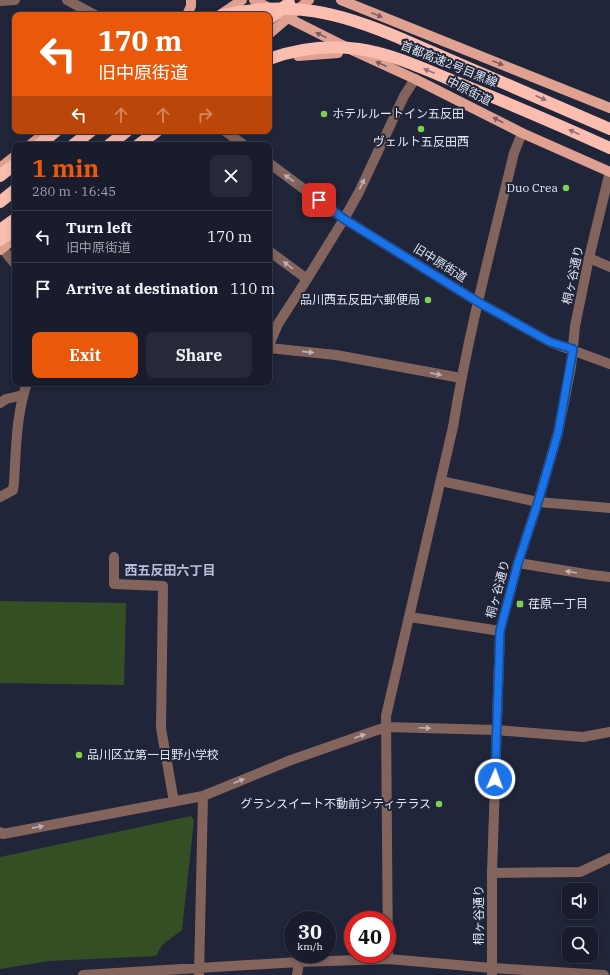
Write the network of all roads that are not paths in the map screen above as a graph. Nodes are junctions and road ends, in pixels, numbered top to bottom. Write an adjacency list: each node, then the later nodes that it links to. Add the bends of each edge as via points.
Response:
1 (15, 0): 10 (street)
2 (66, 0): 11 (street)
3 (191, 0): 12 (main road)
4 (242, 0): 13 (main road)
5 (254, 0): 17 (main road, 中原街道)
6 (258, 0): 15 (highway, bridge)
7 (293, 0): 16 (highway, bridge)
8 (309, 0): 17 (main road)
9 (341, 0): 23 (main road, one-way to 23)
10 (0, 1)
11 (89, 12)
12 (188, 12)
13 (225, 12)
14 (231, 12): 24 (highway, 首都高速2号目黒線, one-way to 24, bridge, via 282,4 327,10 354,18)
15 (243, 12)
16 (272, 17)
17 (288, 18): 18 (main road); 19 (main road, 中原街道, one-way to 17)
18 (272, 31)
19 (354, 51): 21 (main road, via 289,57); 22 (main road, 中原街道, one-way to 19)
20 (272, 59): 42 (highway, 首都高速2号目黒線, one-way to 20, bridge, via 522,109 385,54 357,49 327,48 298,51)
21 (272, 62)
22 (415, 79): 25 (main road, 中原街道, one-way to 22); 52 (street, one-way to 22, via 404,96)
23 (610, 108)
24 (610, 129)
25 (522, 133): 48 (main road, 中原街道); 63 (street, via 514,153)
26 (44, 134): 34 (main road)
27 (52, 134): 35 (highway)
28 (59, 134): 36 (main road)
29 (87, 134): 37 (highway)
30 (123, 134): 38 (highway)
31 (149, 134): 39 (main road)
32 (153, 134): 40 (highway)
33 (229, 134): 41 (street)
34 (34, 142)
35 (43, 142)
36 (48, 142)
37 (77, 142)
38 (113, 142)
39 (140, 142)
40 (141, 142)
41 (240, 142)
42 (610, 148)
43 (12, 158): 46 (main road)
44 (272, 166): 52 (street, 旧中原街道, one-way to 44)
45 (12, 167): 49 (highway)
46 (0, 168)
47 (12, 169): 49 (main road)
48 (610, 172): 59 (street, 桐ヶ谷通り)
49 (0, 177)
50 (12, 192): 51 (highway)
51 (0, 202)
52 (344, 219): 62 (street); 63 (street, 旧中原街道)
53 (12, 221): 54 (highway)
54 (0, 230)
55 (12, 233): 57 (highway)
56 (12, 240): 57 (main road)
57 (1, 246): 60 (street)
58 (272, 253): 62 (street, one-way to 58)
59 (589, 258): 61 (street); 66 (street, 桐ヶ谷通り)
60 (12, 260)
61 (610, 267)
62 (307, 279): 64 (street, via 278,324)
63 (478, 302): 66 (street, 旧中原街道, via 550,342); 68 (street)
64 (272, 339)
65 (272, 347): 68 (street, one-way to 68, via 336,355)
66 (573, 349): 67 (street, 旧中原街道); 74 (street, 桐ヶ谷通り, via 558,433)
67 (610, 364)
68 (461, 378): 72 (street)
69 (25, 386): 70 (street)
70 (23, 394): 71 (street); 73 (street, via 13,490)
71 (0, 403)
72 (441, 481): 74 (street); 79 (street)
73 (0, 497)
74 (538, 502): 75 (street); 77 (street, 桐ヶ谷通り)
75 (610, 508)
76 (114, 557): 85 (street, via 114,584 163,586 161,728)
77 (518, 563): 78 (street, one-way to 77); 80 (street, 桐ヶ谷通り)
78 (610, 577)
79 (410, 617): 80 (street); 81 (street, via 386,716)
80 (500, 631): 82 (street, 桐ヶ谷通り)
81 (386, 727): 82 (street, one-way to 82); 84 (street, one-way to 81, via 291,760); 89 (street)
82 (496, 730): 83 (street, via 583,737); 88 (street, 桐ヶ谷通り)
83 (610, 732)
84 (202, 796): 85 (street); 93 (street)
85 (174, 802): 86 (street, one-way to 85, via 3,834)
86 (0, 832)
87 (610, 858): 88 (street, via 580,872)
88 (492, 873): 94 (street, 桐ヶ谷通り)
89 (388, 911)
90 (396, 960): 94 (street)
91 (289, 963): 93 (street)
92 (299, 963): 96 (street)
93 (199, 972): 95 (street)
94 (492, 972): 97 (street)
95 (83, 975)
96 (297, 975)
97 (604, 975)

